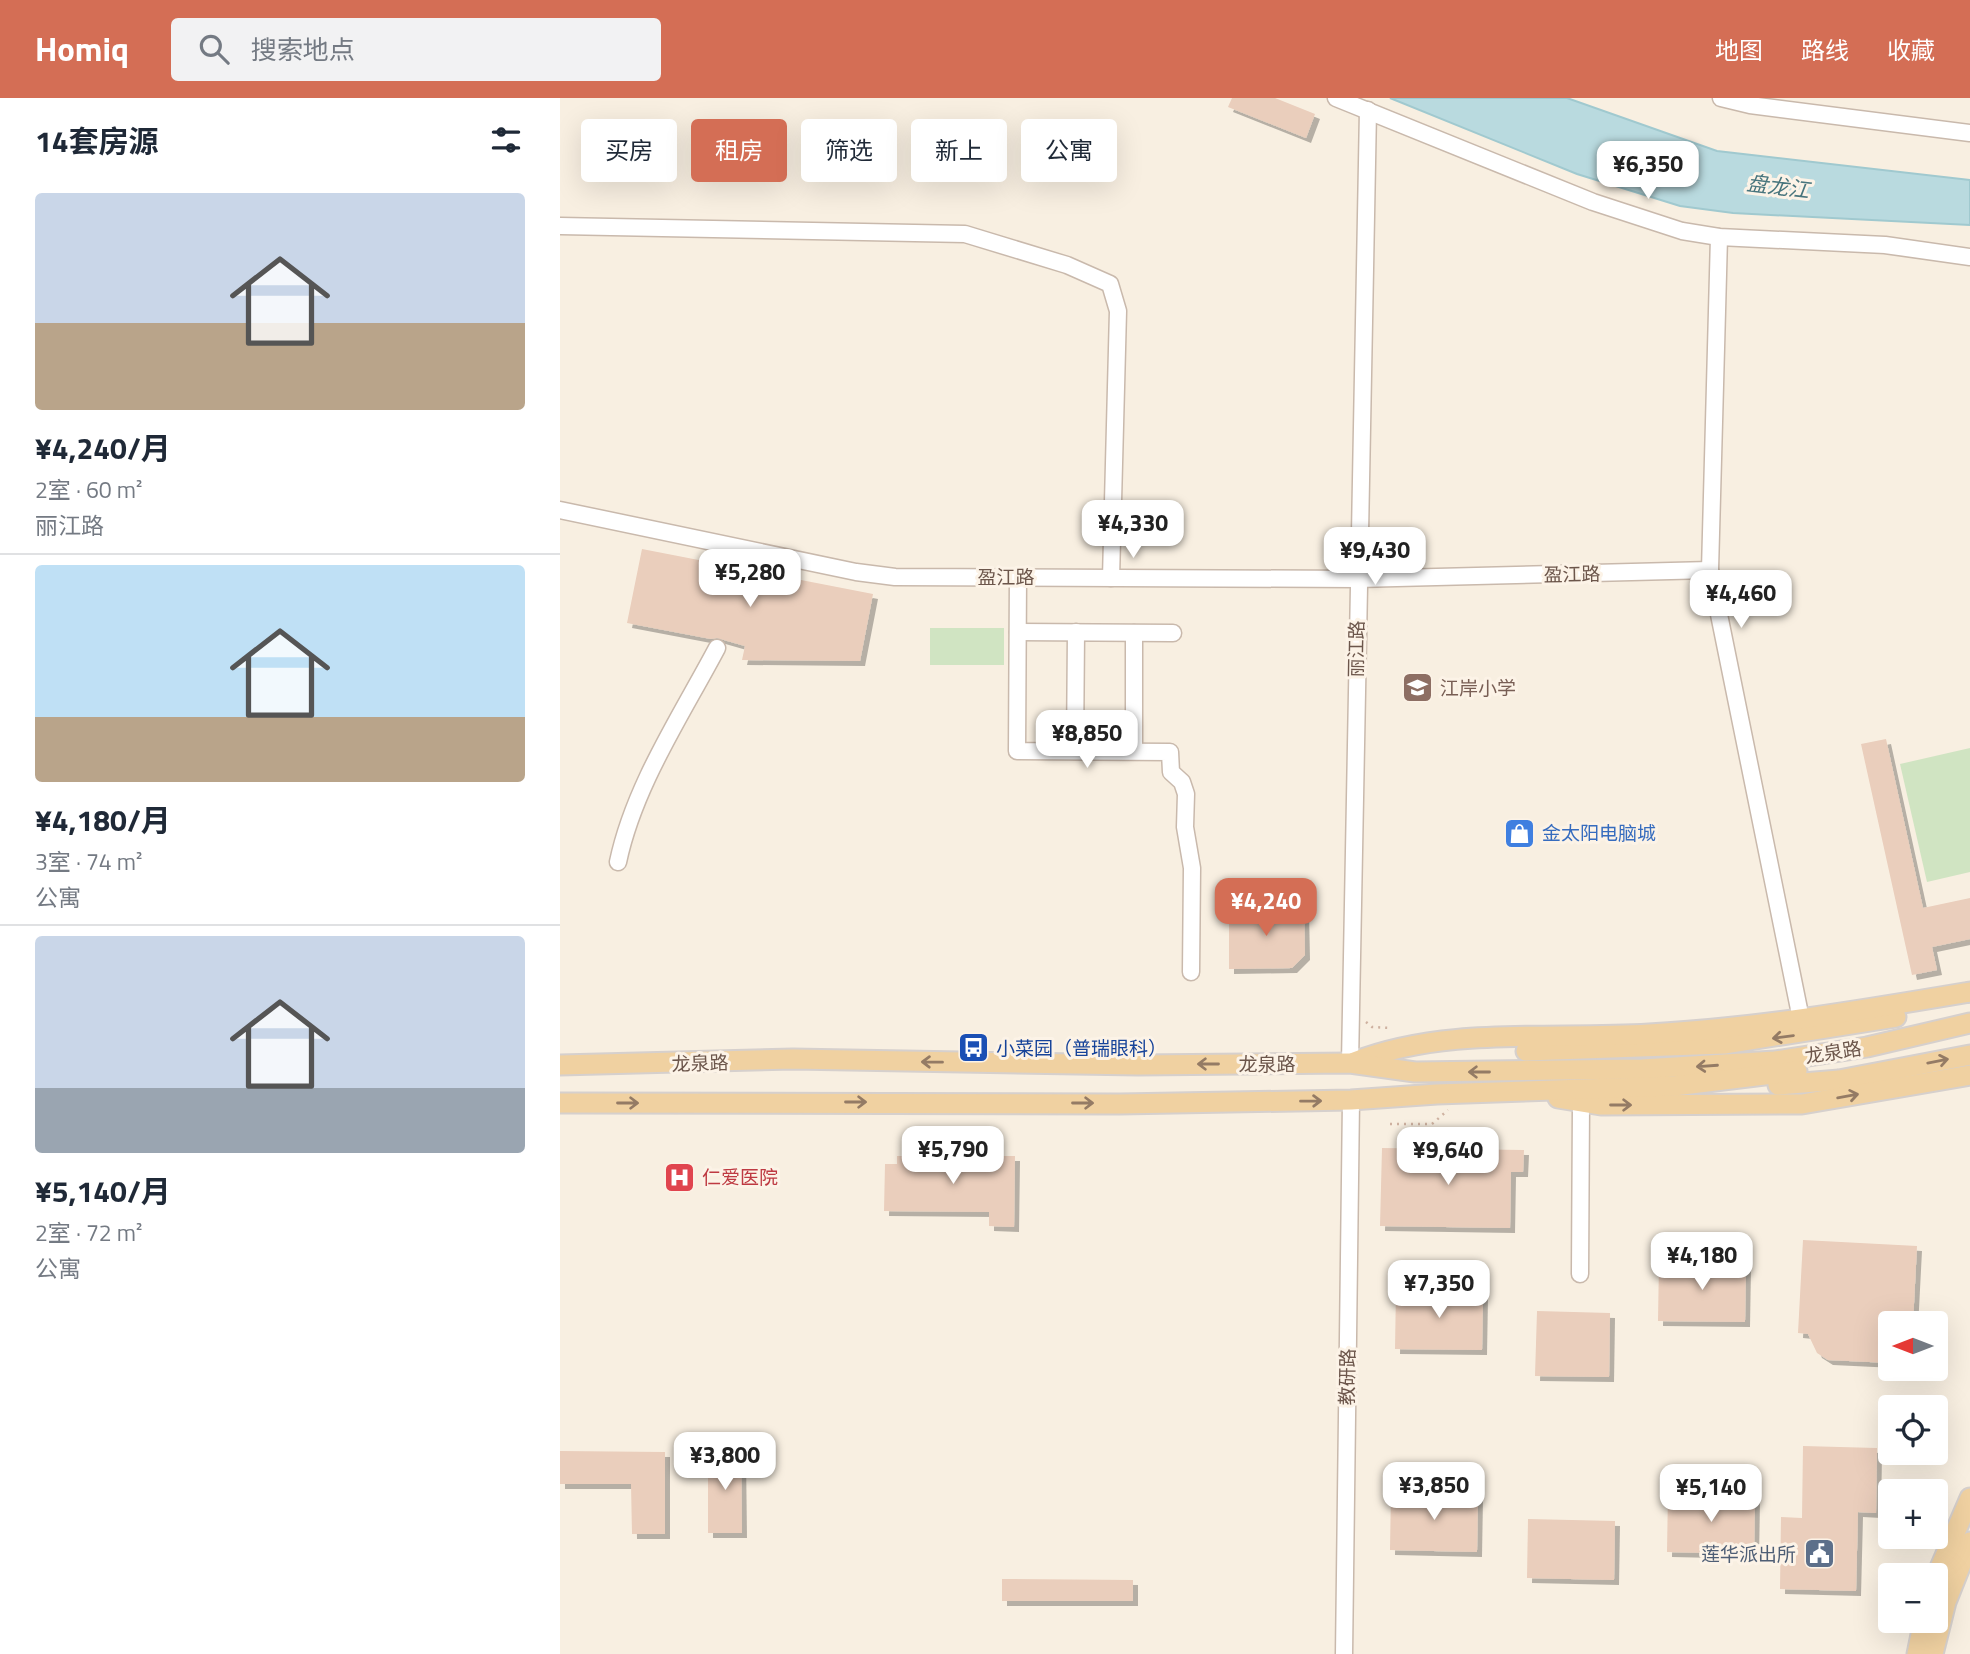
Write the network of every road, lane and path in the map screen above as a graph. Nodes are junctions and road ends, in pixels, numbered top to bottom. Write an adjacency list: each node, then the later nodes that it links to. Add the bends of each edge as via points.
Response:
1 (1336, 98): 4 (street)
2 (1721, 98): 3 (street)
3 (1751, 102): 5 (street)
4 (1368, 110): 7 (street, via 1593,202 1682,231); 13 (street, 丽江路)
5 (1970, 132)
6 (560, 226): 12 (street, via 965,234 1067,265 1110,284 1118,311)
7 (1719, 237): 8 (street, via 1885,245); 10 (street)
8 (1970, 257)
9 (560, 510): 11 (street, 盈江路, via 856,572 895,577)
10 (1710, 570): 13 (street, 盈江路); 25 (street)
11 (1018, 576): 12 (street, 盈江路); 14 (street)
12 (1111, 578): 13 (street, 盈江路)
13 (1357, 579): 31 (street, 丽江路)
14 (1018, 632): 15 (street); 19 (street, via 1017,751)
15 (1076, 632): 16 (street); 19 (street)
16 (1134, 633): 17 (street); 20 (street)
17 (1173, 633)
18 (717, 648): 21 (street, via 640,795)
19 (1075, 751): 20 (street)
20 (1134, 751): 22 (street, via 1170,752 1171,772 1186,794 1185,827 1192,868)
21 (618, 862)
22 (1191, 972)
23 (1970, 992): 25 (main road)
24 (1970, 1000): 31 (main road, one-way to 31, via 1863,1024 1724,1044 1477,1052)
25 (1801, 1019): 31 (main road, via 1643,1035 1472,1039 1401,1048)
26 (1366, 1022): 28 (path)
27 (1970, 1023): 33 (main road, 龙泉路)
28 (1390, 1028)
29 (1970, 1037): 33 (main road, 龙泉路, via 1871,1060)
30 (1970, 1055): 33 (main road, one-way to 30, via 1839,1080)
31 (1350, 1063): 32 (main road, 龙泉路, one-way to 32, via 1138,1065 793,1059); 33 (main road, 龙泉路, one-way to 31, via 1655,1069 1415,1072)
32 (560, 1065)
33 (1775, 1073): 35 (main road, 龙泉路, via 1674,1086)
34 (1970, 1075): 38 (main road, one-way to 34, via 1802,1104)
35 (1530, 1091): 36 (main road, 龙泉路); 38 (main road)
36 (1351, 1100): 37 (main road, 龙泉路, one-way to 36); 47 (street, 教研路)
37 (560, 1103)
38 (1581, 1103): 41 (street)
39 (1390, 1124): 40 (path)
40 (1432, 1124)
41 (1580, 1273)
42 (1970, 1498): 43 (main road)
43 (1961, 1538): 44 (main road); 49 (main road)
44 (1945, 1563)
45 (1970, 1572): 50 (main road)
46 (1921, 1633): 48 (main road)
47 (1344, 1654)
48 (1917, 1654)
49 (1933, 1654)
50 (1944, 1654)

